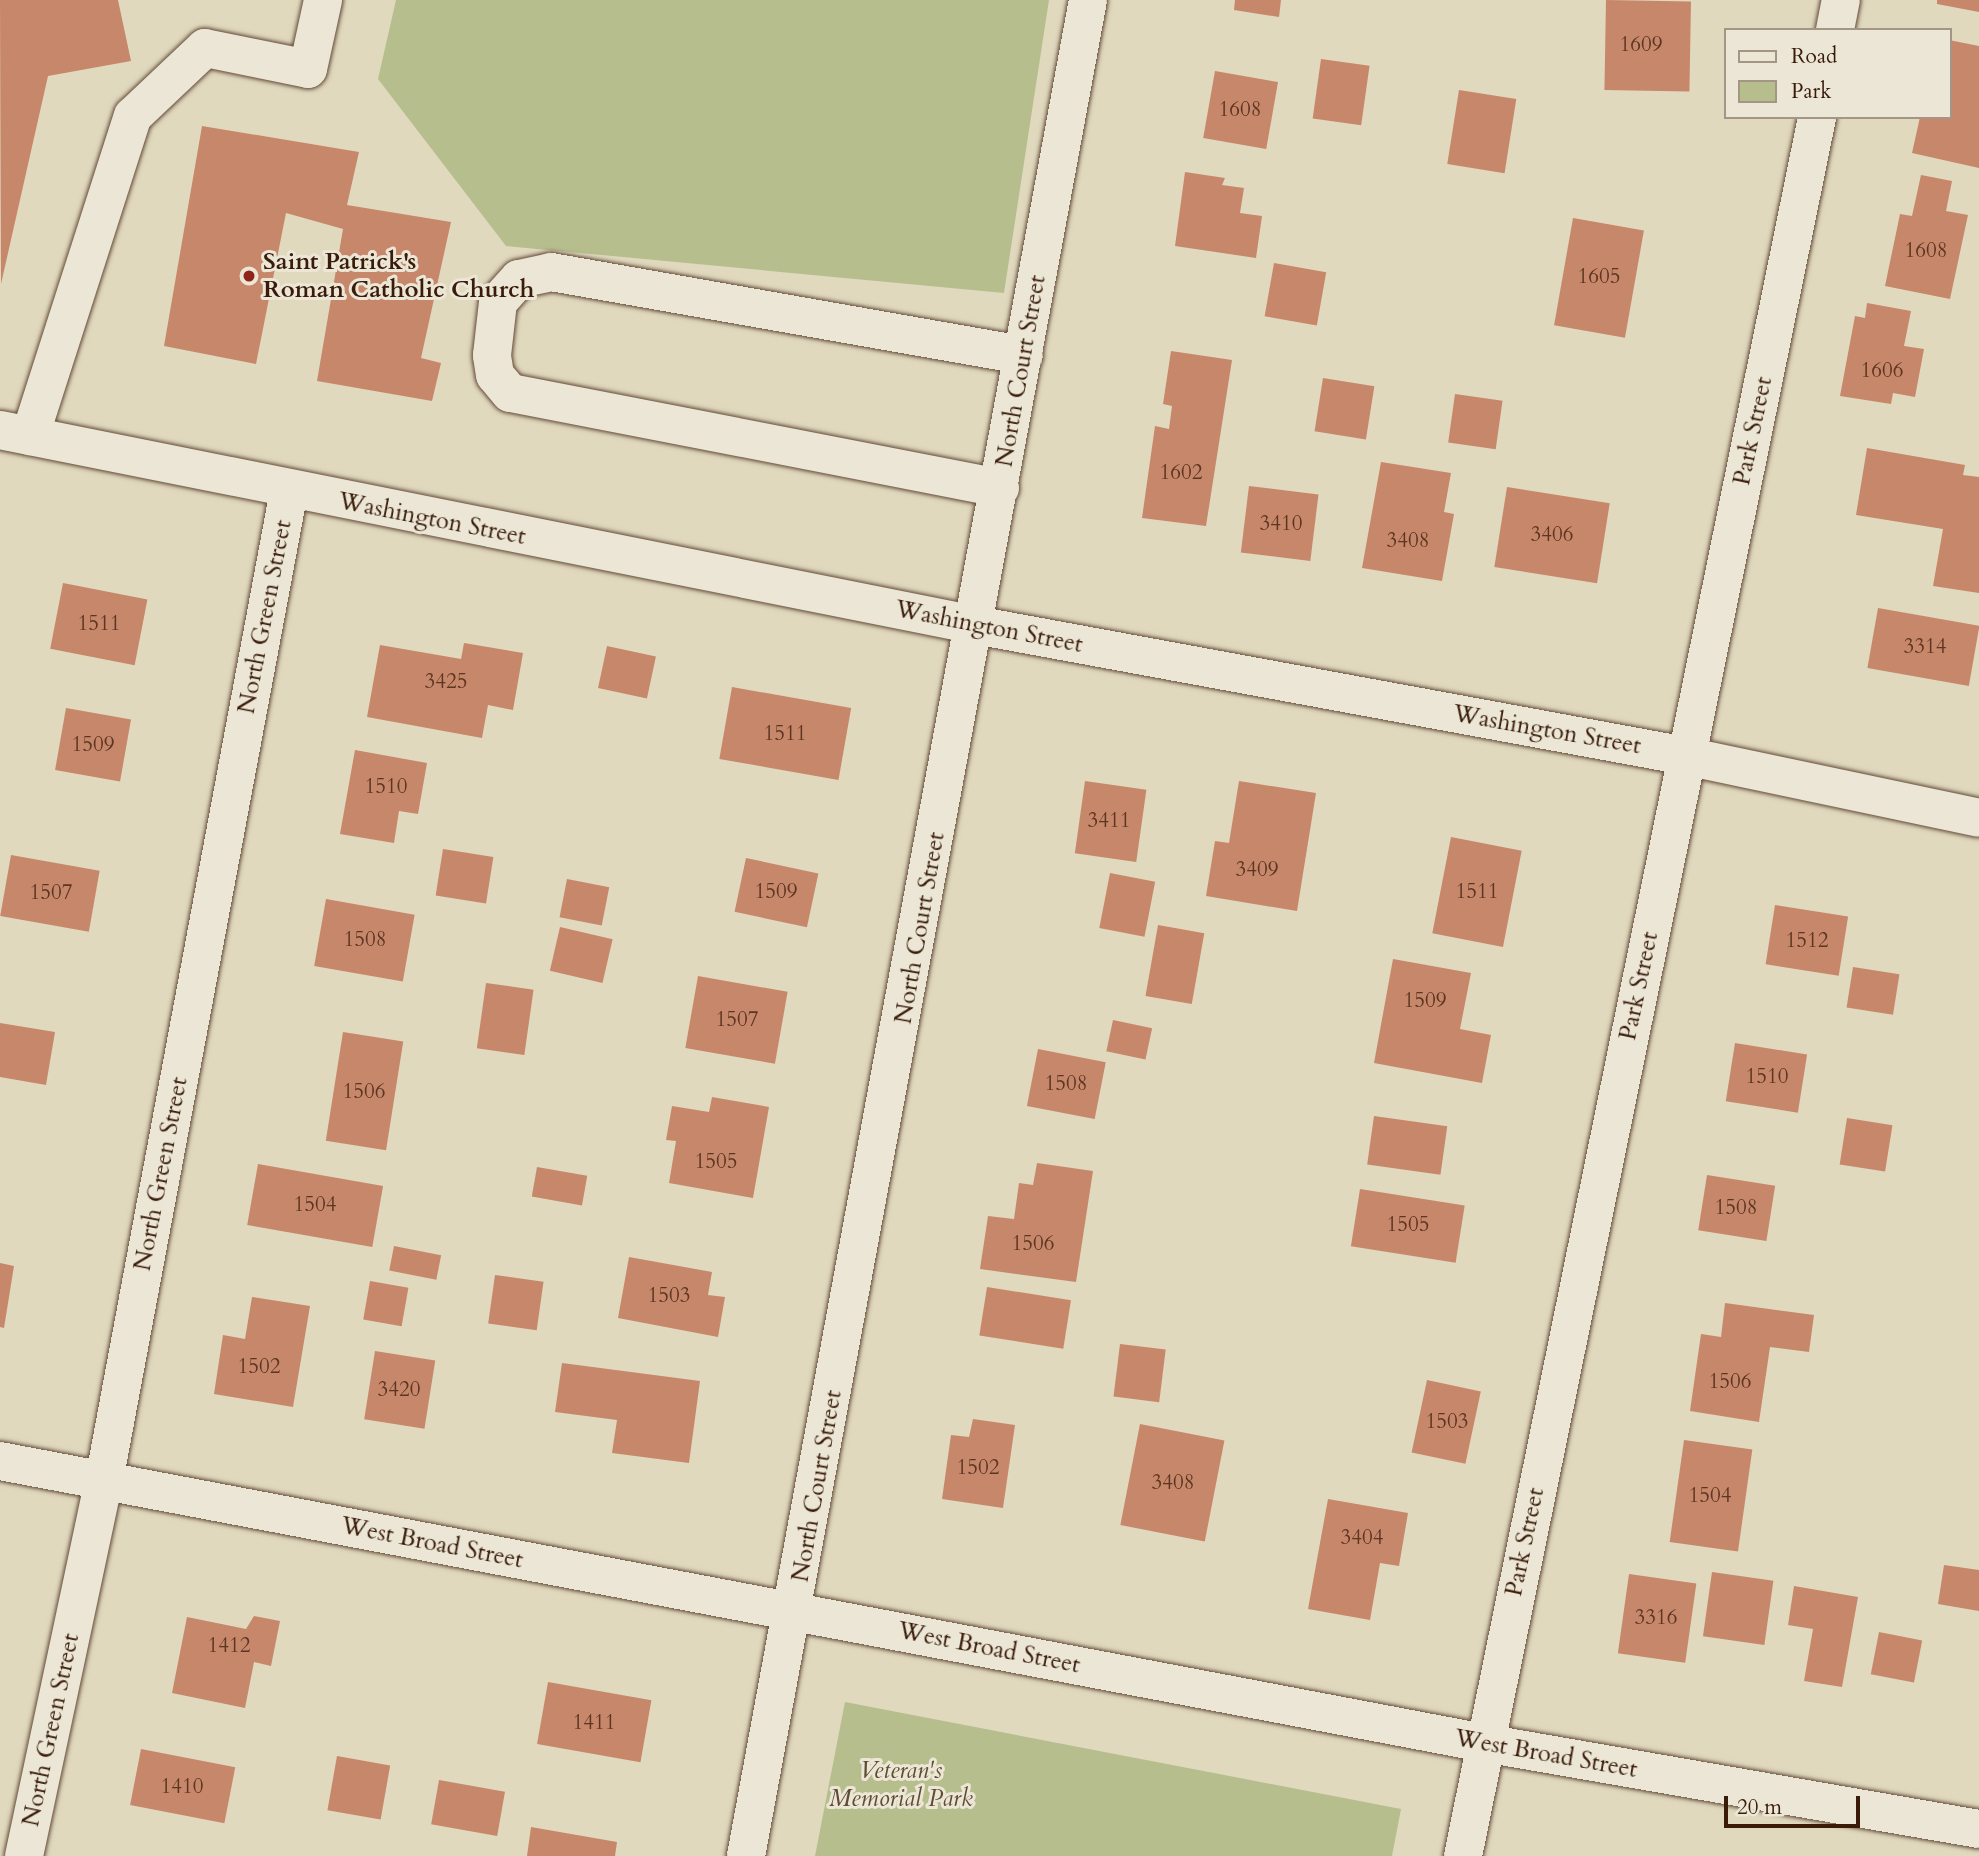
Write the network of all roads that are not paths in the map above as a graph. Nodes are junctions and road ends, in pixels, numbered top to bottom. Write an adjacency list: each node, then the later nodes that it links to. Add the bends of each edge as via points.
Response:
1 (323, 0): 7 (street, via 308,69 205,48 134,116)
2 (1088, 0): 6 (street, North Court Street)
3 (1841, 0): 4 (street)
4 (1835, 28)
5 (1817, 119): 11 (street, Park Street)
6 (1024, 355): 8 (street, North Court Street); 8 (street, via 551,272 519,279 498,302 492,355 495,375 510,393)
7 (15, 433): 9 (street, Washington Street)
8 (1000, 488): 10 (street, North Court Street)
9 (289, 491): 10 (street, Washington Street); 14 (street, North Green Street)
10 (975, 625): 11 (street, Washington Street); 15 (street, North Court Street)
11 (1686, 756): 12 (street, Washington Street); 16 (street, Park Street)
12 (1979, 818)
13 (0, 1461): 14 (street, West Broad Street)
14 (104, 1481): 15 (street, West Broad Street); 18 (street, North Green Street)
15 (794, 1610): 16 (street, West Broad Street); 19 (street, North Court Street)
16 (1484, 1744): 17 (street, West Broad Street); 20 (street, Park Street)
17 (1979, 1829)
18 (24, 1856)
19 (746, 1856)
20 (1463, 1856)

